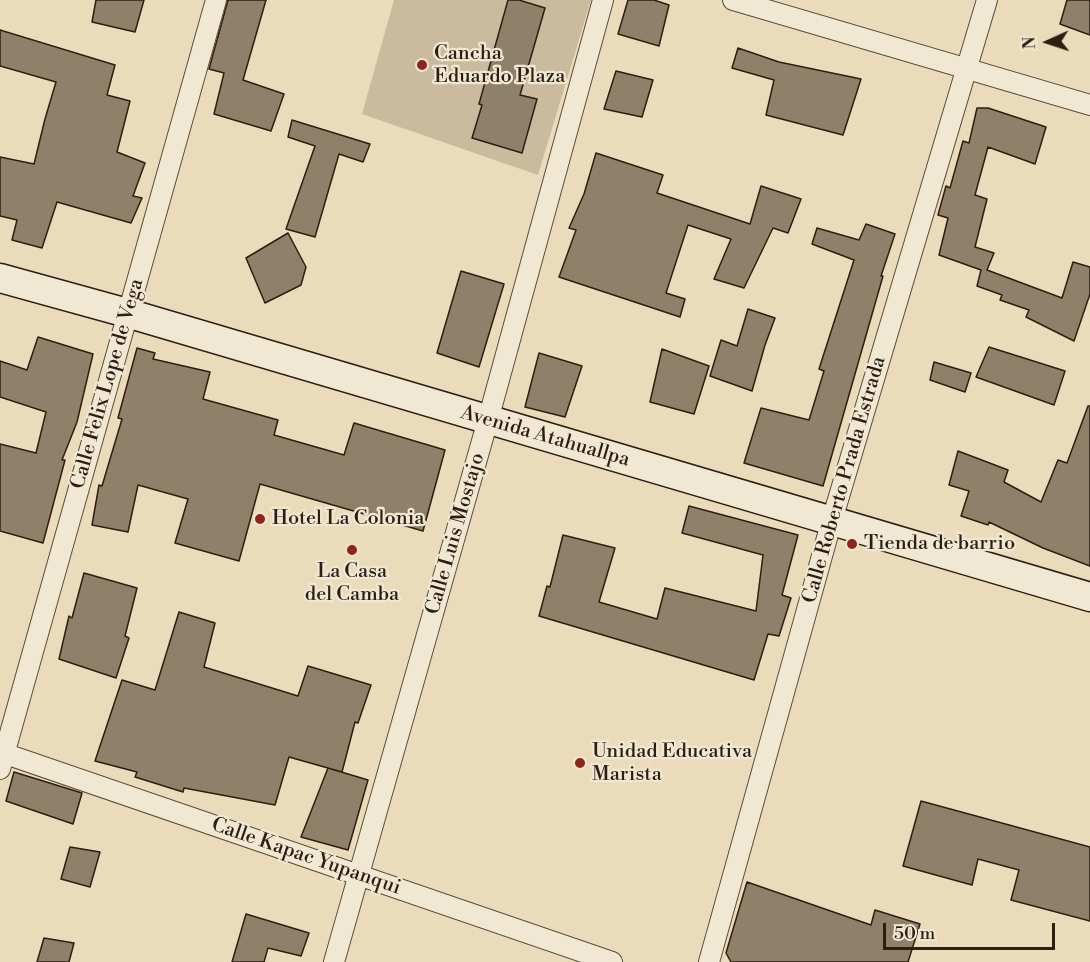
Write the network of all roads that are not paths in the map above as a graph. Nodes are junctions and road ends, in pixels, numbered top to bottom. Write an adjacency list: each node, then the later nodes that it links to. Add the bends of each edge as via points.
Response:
1 (216, 0): 8 (street, Calle Felix Lope de Vega)
2 (603, 0): 9 (street, Calle Luis Mostajo)
3 (732, 0): 5 (street)
4 (987, 0): 5 (street, Calle Roberto Prada Estrada)
5 (967, 68): 6 (street); 10 (street, Calle Roberto Prada Estrada)
6 (1090, 105)
7 (0, 278): 8 (main road, Avenida Atahuallpa)
8 (127, 313): 9 (main road, Avenida Atahuallpa); 12 (street, Calle Felix Lope de Vega)
9 (488, 420): 10 (main road, Avenida Atahuallpa); 13 (street, Calle Luis Mostajo)
10 (832, 520): 11 (main road, Avenida Atahuallpa); 16 (street, Calle Roberto Prada Estrada)
11 (1090, 597)
12 (2, 758): 13 (street, Calle Kapac Yupanqui)
13 (360, 875): 14 (street, Calle Luis Mostajo); 15 (street, Calle Kapac Yupanqui)
14 (334, 962)
15 (612, 962)
16 (709, 962)

